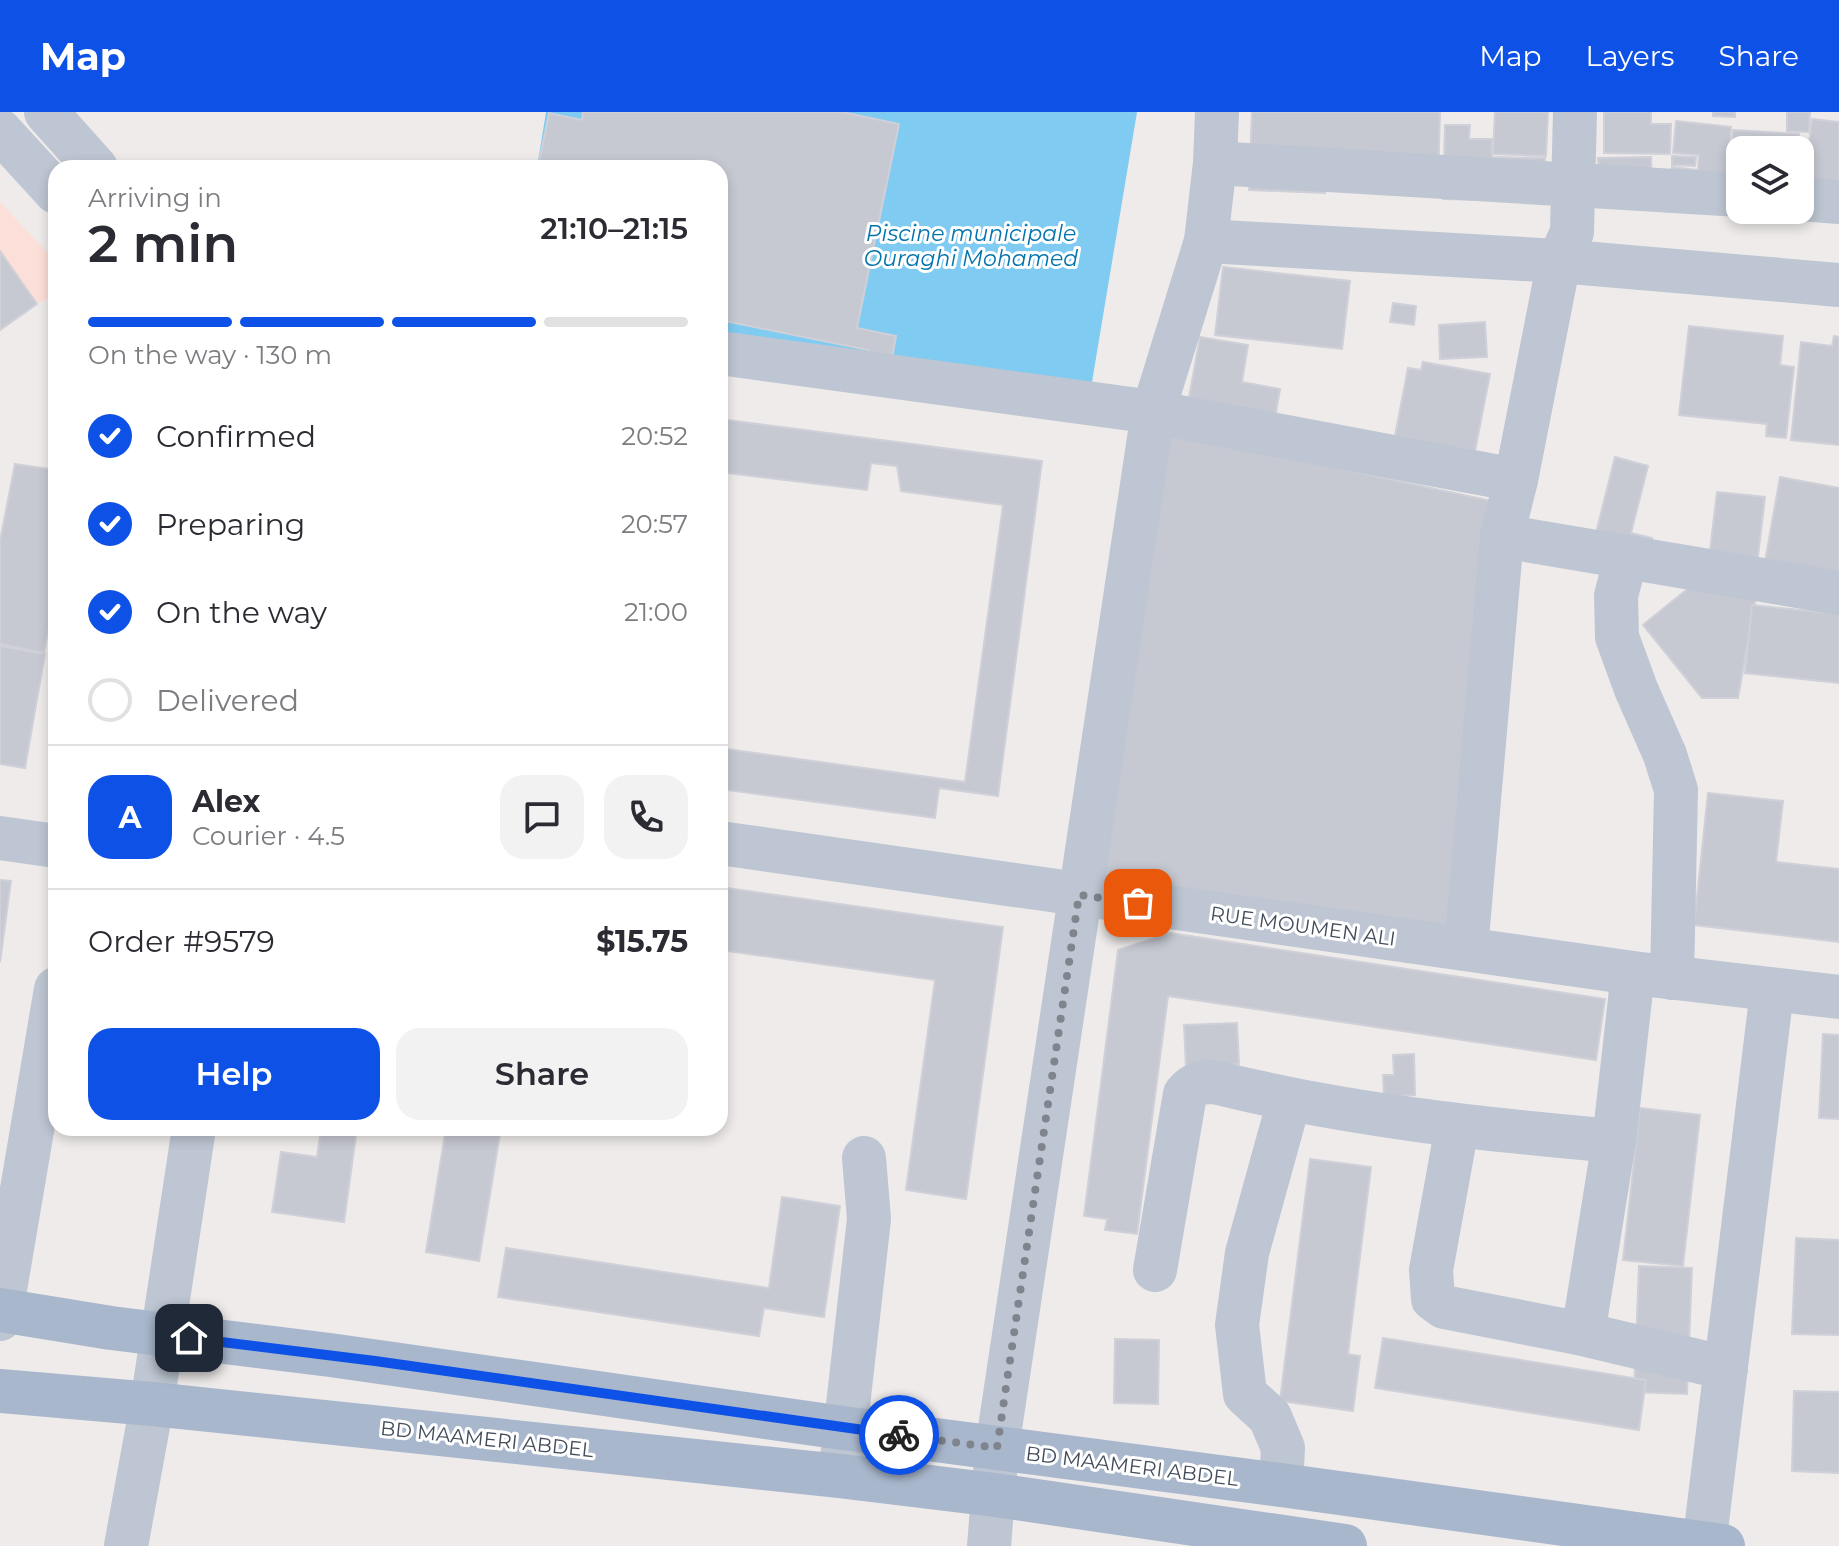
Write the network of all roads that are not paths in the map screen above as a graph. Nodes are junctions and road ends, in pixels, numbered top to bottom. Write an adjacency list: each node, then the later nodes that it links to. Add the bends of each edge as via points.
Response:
1 (46, 112): 5 (street)
2 (1217, 112): 6 (street)
3 (1575, 112): 8 (street)
4 (0, 131): 7 (street)
5 (89, 160)
6 (1215, 163): 8 (street); 12 (street)
7 (48, 183)
8 (1572, 183): 9 (street); 13 (street, via 1572,232)
9 (1726, 194)
10 (1814, 200): 11 (street)
11 (1839, 202)
12 (1206, 241): 13 (street); 16 (street)
13 (1559, 261): 14 (street); 17 (street)
14 (1839, 285)
15 (728, 354): 16 (street)
16 (1153, 412): 17 (street); 24 (street)
17 (1516, 480): 18 (street)
18 (1502, 536): 19 (street); 25 (street)
19 (1626, 557): 20 (street); 26 (street, via 1616,596 1617,637 1676,790)
20 (1839, 593)
21 (0, 838): 23 (street)
22 (728, 844): 24 (street, RUE MOUMEN ALI)
23 (48, 845)
24 (1079, 895): 25 (street, RUE MOUMEN ALI); 45 (street)
25 (1466, 949): 26 (street, RUE MOUMEN ALI)
26 (1652, 975): 27 (street, RUE MOUMEN ALI); 33 (street)
27 (1772, 991): 28 (street, RUE MOUMEN ALI); 40 (street)
28 (1839, 997)
29 (48, 1035): 36 (street)
30 (1289, 1101): 31 (street); 35 (street, via 1214,1082 1192,1086 1185,1094); 47 (street, via 1247,1253 1237,1325 1245,1394 1270,1417 1283,1448)
31 (1457, 1127): 33 (street); 37 (street, via 1431,1270 1433,1299 1444,1307)
32 (193, 1136): 38 (street)
33 (1614, 1141): 37 (street)
34 (864, 1158): 43 (street, via 869,1219)
35 (1155, 1270)
36 (0, 1313): 38 (main road, BD MAAMERI ABDEL)
37 (1583, 1334): 40 (street)
38 (161, 1335): 39 (main road, BD MAAMERI ABDEL); 42 (street)
39 (398, 1364): 43 (main road, BD MAAMERI ABDEL); 44 (main road)
40 (1726, 1368): 49 (street)
41 (0, 1391): 42 (main road, BD MAAMERI ABDEL)
42 (152, 1404): 44 (main road, BD MAAMERI ABDEL); 50 (street)
43 (843, 1428): 45 (main road, BD MAAMERI ABDEL); 46 (street)
44 (391, 1429): 46 (main road, BD MAAMERI ABDEL)
45 (997, 1448): 47 (main road, BD MAAMERI ABDEL); 48 (street)
46 (840, 1476): 48 (main road, BD MAAMERI ABDEL)
47 (1281, 1485): 49 (main road, BD MAAMERI ABDEL)
48 (995, 1495): 51 (street); 52 (main road, BD MAAMERI ABDEL)
49 (1711, 1545)
50 (126, 1546)
51 (989, 1546)
52 (1345, 1546)

